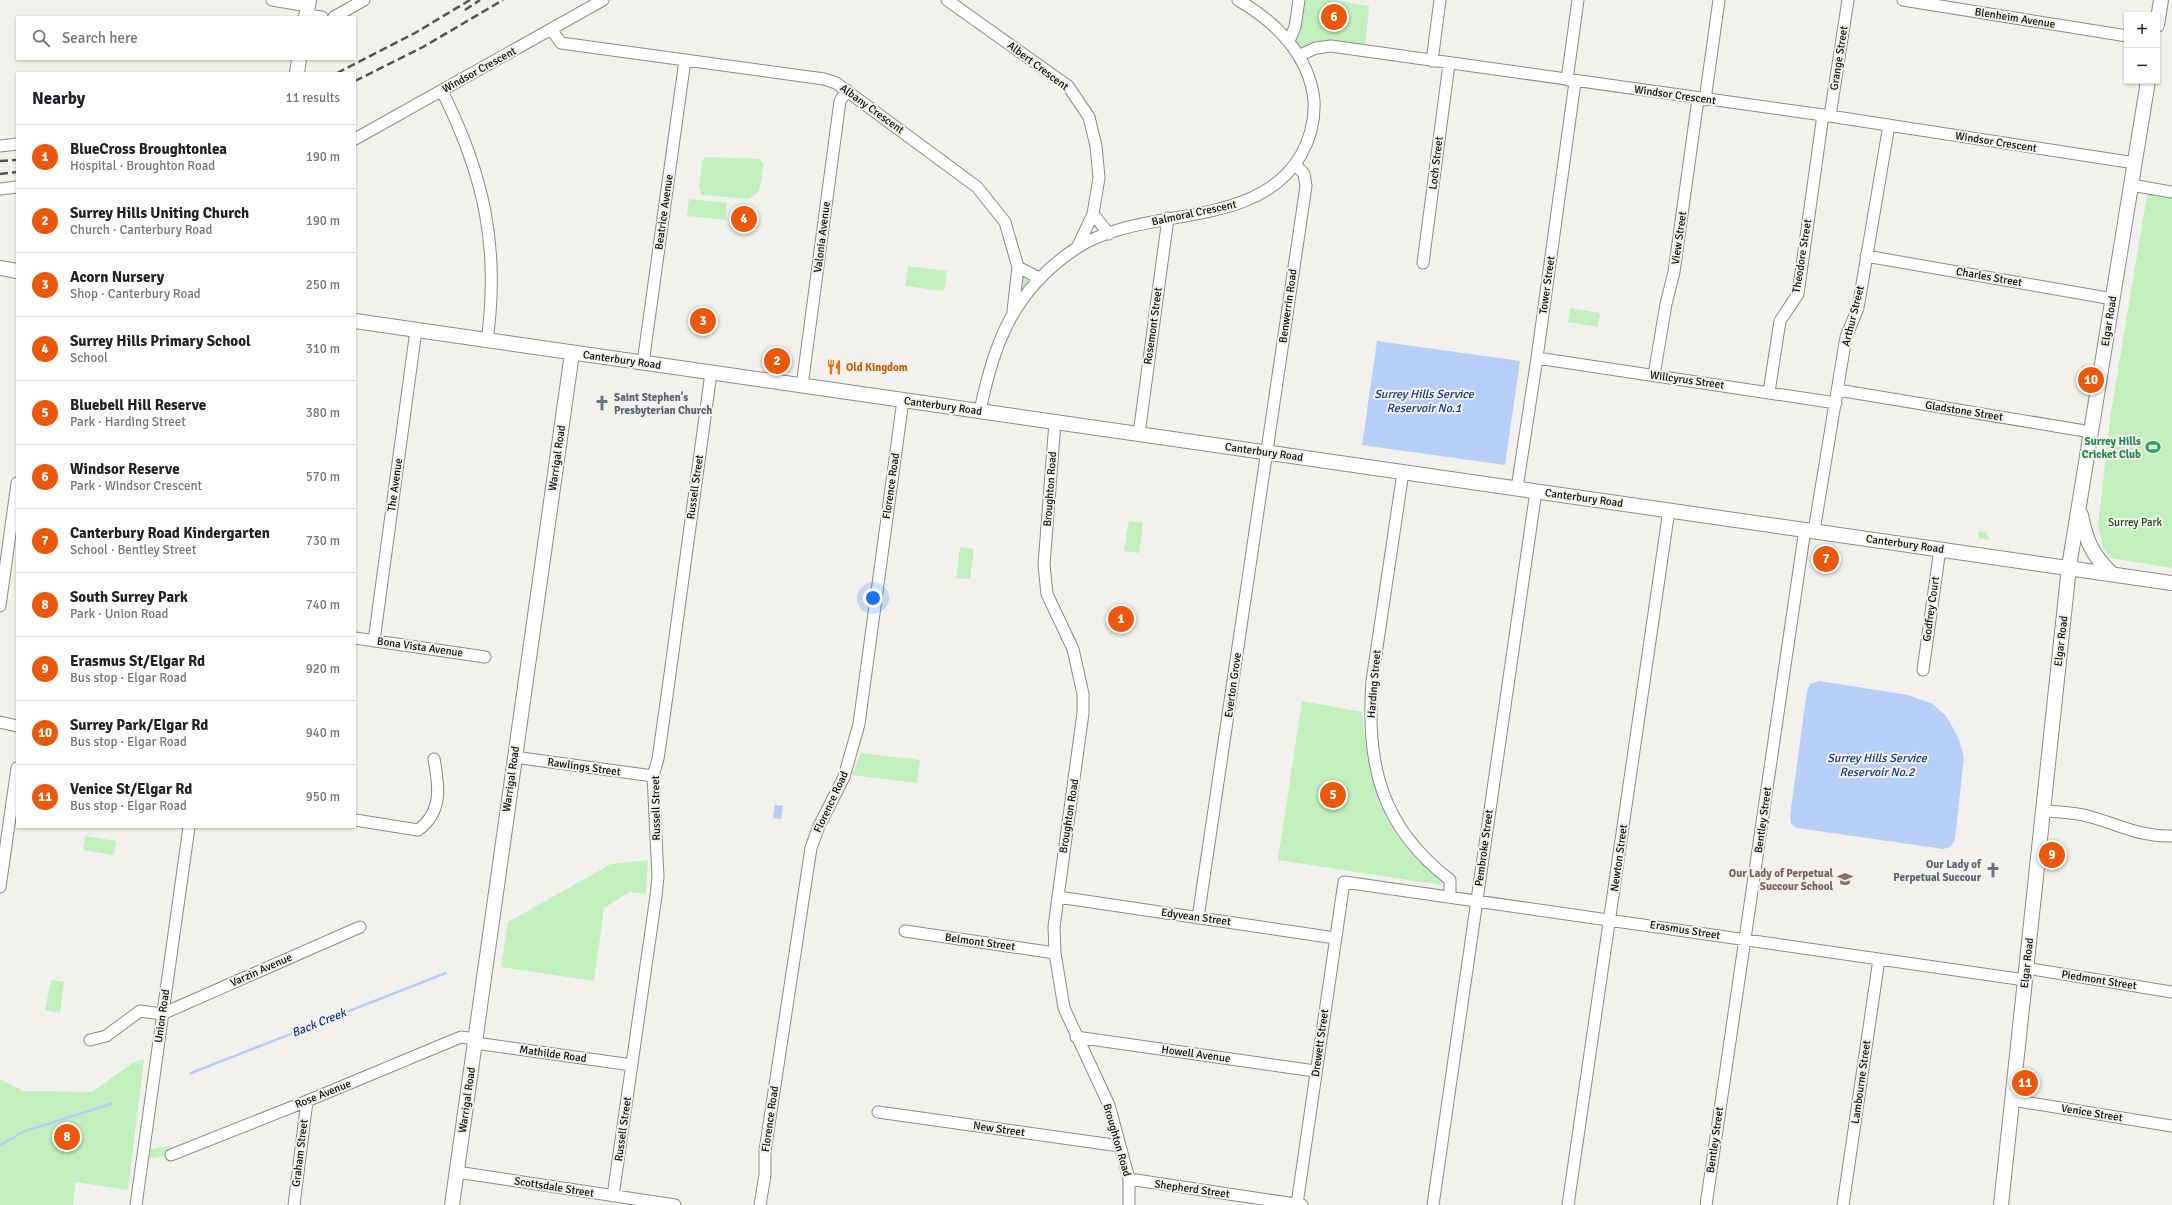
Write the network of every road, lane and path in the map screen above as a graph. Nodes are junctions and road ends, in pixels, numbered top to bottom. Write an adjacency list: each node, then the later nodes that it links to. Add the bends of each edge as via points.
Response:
1 (272, 0): 13 (street)
2 (364, 0): 16 (street)
3 (603, 0): 17 (street, Windsor Crescent)
4 (947, 0): 42 (street, Albert Crescent, via 1068,86 1089,118 1096,146 1099,178)
5 (1238, 0): 19 (street, via 1274,26)
6 (1299, 0): 19 (street, via 1295,27)
7 (1440, 0): 23 (street)
8 (1578, 0): 26 (street, Tower Street)
9 (1719, 0): 30 (street, View Street)
10 (1848, 0): 31 (street, Grange Street)
11 (1903, 0): 18 (street, Blenheim Avenue)
12 (2161, 0): 14 (main road)
13 (307, 9): 15 (street)
14 (2159, 12)
15 (320, 16)
16 (336, 16)
17 (551, 29): 22 (street, Albany Crescent, via 561,43); 29 (street, Windsor Crescent)
18 (2124, 36)
19 (1289, 41): 20 (street)
20 (1300, 55): 23 (street, Windsor Crescent, via 1316,48 1331,46); 36 (street, Balmoral Crescent, via 1312,83 1314,110 1308,143)
21 (299, 60): 25 (main road)
22 (685, 60): 28 (street, Albany Crescent, via 824,79); 59 (street, Beatrice Avenue)
23 (1432, 61): 24 (street, Windsor Crescent)
24 (1449, 64): 26 (street, Windsor Crescent); 47 (street, Loch Street)
25 (297, 72)
26 (1571, 81): 30 (street, Windsor Crescent); 58 (street, Tower Street)
27 (2148, 84): 37 (main road, Elgar Road)
28 (847, 90): 48 (street, Albany Crescent, via 978,187 1005,222); 62 (street, Valonia Avenue, via 840,101)
29 (442, 91): 33 (street, Windsor Crescent); 56 (street, via 464,137 478,177 487,222 492,284)
30 (1701, 99): 31 (street, Windsor Crescent); 61 (street, View Street, via 1674,272)
31 (1827, 116): 32 (street, Windsor Crescent); 64 (street, Theodore Street, via 1798,294 1780,321)
32 (1889, 125): 37 (street, Windsor Crescent); 46 (street, Arthur Street)
33 (356, 138)
34 (16, 144): 35 (street)
35 (0, 146)
36 (1295, 164): 43 (street, Balmoral Crescent, via 1272,188 1241,203); 71 (street, Benwerrin Road, via 1304,174 1306,186)
37 (2135, 164): 38 (main road, Elgar Road)
38 (2131, 186): 41 (street); 52 (main road, Elgar Road)
39 (16, 187): 40 (street)
40 (0, 189)
41 (2172, 192)
42 (1093, 214): 44 (street); 45 (street, Albert Crescent)
43 (1168, 218): 44 (street, Balmoral Crescent, via 1137,224); 70 (street, Rosemont Street)
44 (1109, 234): 45 (street, Balmoral Crescent)
45 (1076, 248): 51 (street, Balmoral Crescent)
46 (1866, 256): 52 (street, Charles Street); 63 (street, Arthur Street, via 1858,308 1846,337)
47 (1423, 263)
48 (1018, 267): 51 (street); 53 (street, Albany Crescent)
49 (0, 268): 50 (main road)
50 (16, 271)
51 (1040, 278): 53 (street, Balmoral Crescent)
52 (2112, 299): 69 (main road, Elgar Road)
53 (1013, 312): 67 (street, Balmoral Crescent, via 1001,335 988,371)
54 (356, 321): 55 (main road, Canterbury Road)
55 (416, 330): 56 (main road, Canterbury Road); 85 (street, The Avenue)
56 (487, 341): 57 (main road, Canterbury Road)
57 (572, 353): 59 (main road, Canterbury Road); 90 (main road, Warrigal Road)
58 (1538, 358): 61 (street, Willcyrus Street); 73 (street, Tower Street)
59 (642, 363): 60 (main road, Canterbury Road)
60 (711, 372): 62 (main road, Canterbury Road); 93 (street, Russell Street, via 667,696)
61 (1654, 376): 64 (street, Willcyrus Street)
62 (802, 386): 65 (main road, Canterbury Road)
63 (1838, 390): 66 (street, Arthur Street); 69 (street, Gladstone Street)
64 (1769, 392): 66 (street, Willcyrus Street)
65 (903, 400): 67 (main road, Canterbury Road); 133 (street, Florence Road, via 860,718 844,777 819,826 811,848 765,1151 765,1175)
66 (1836, 403): 78 (street, Arthur Street)
67 (980, 411): 68 (main road, Canterbury Road)
68 (1055, 422): 70 (main road, Canterbury Road); 100 (street, Broughton Road, via 1044,565 1047,594 1073,649 1083,694 1083,713)
69 (2091, 432): 76 (main road, Elgar Road)
70 (1139, 434): 71 (main road, Canterbury Road)
71 (1267, 452): 72 (main road, Canterbury Road); 103 (street, Everton Grove)
72 (1403, 472): 73 (main road, Canterbury Road); 101 (street, Harding Street, via 1372,681 1372,745 1378,779 1391,812 1407,838 1430,864 1450,880)
73 (1517, 488): 75 (main road, Canterbury Road)
74 (16, 490): 83 (street)
75 (1536, 491): 77 (main road, Canterbury Road); 102 (street, Pembroke Street)
76 (2079, 507): 80 (main road, Elgar Road); 81 (main road, via 2088,544 2097,561)
77 (1669, 510): 78 (main road, Canterbury Road); 104 (street, Newton Street)
78 (1810, 530): 79 (main road, Canterbury Road); 108 (street, Bentley Street)
79 (1940, 549): 80 (main road, Canterbury Road); 87 (street, Godfrey Court)
80 (2069, 567): 81 (main road, Canterbury Road); 94 (main road, Elgar Road)
81 (2111, 573): 82 (main road, Canterbury Road)
82 (2172, 583)
83 (0, 606)
84 (356, 638): 85 (street, Bona Vista Avenue)
85 (374, 640): 86 (street, Bona Vista Avenue)
86 (485, 657)
87 (1923, 670)
88 (0, 722): 89 (street)
89 (16, 726)
90 (514, 757): 93 (street, Rawlings Street); 116 (main road, Warrigal Road)
91 (434, 760): 95 (street, via 439,784 436,804 428,822 418,830)
92 (16, 775): 99 (street)
93 (653, 776): 117 (street, Russell Street, via 658,877)
94 (2044, 811): 97 (street, via 2090,816 2154,837); 111 (main road, Elgar Road)
95 (356, 820)
96 (189, 828): 113 (street, Union Road)
97 (2172, 836)
98 (1344, 882): 101 (street, Erasmus Street); 107 (street, Drewett Street)
99 (0, 887)
100 (1058, 897): 103 (street, Edyvean Street); 109 (street, Broughton Road, via 1054,927)
101 (1450, 897): 102 (street, Erasmus Street)
102 (1476, 901): 104 (street, Erasmus Street); 136 (street, Pembroke Street)
103 (1198, 918): 107 (street, Edyvean Street)
104 (1610, 919): 108 (street, Erasmus Street); 137 (street, Newton Street)
105 (360, 927): 113 (street, Varzin Avenue)
106 (905, 931): 109 (street, Belmont Street)
107 (1335, 938): 118 (street, Drewett Street)
108 (1745, 939): 110 (street, Erasmus Street); 138 (street, Bentley Street)
109 (1055, 953): 114 (street, Broughton Road, via 1064,1008)
110 (1879, 959): 111 (street, Erasmus Street); 139 (street, Lambourne Street)
111 (2026, 974): 112 (street, Piedmont Street); 119 (main road, Elgar Road)
112 (2172, 992)
113 (162, 1014): 115 (street, via 140,1012 106,1036); 129 (street, Union Road)
114 (1076, 1036): 118 (street, Howell Avenue); 123 (street, Broughton Road, via 1108,1105)
115 (90, 1040)
116 (475, 1041): 117 (street, Mathilde Road); 120 (street, Rose Avenue, via 461,1037); 125 (main road, Warrigal Road)
117 (632, 1065): 127 (street, Russell Street)
118 (1315, 1071): 135 (street, Drewett Street)
119 (2012, 1100): 122 (street, Venice Street); 140 (main road, Elgar Road)
120 (307, 1101): 124 (street, Rose Avenue); 130 (street, Graham Street)
121 (878, 1112): 123 (street, New Street)
122 (2172, 1126)
123 (1120, 1146): 126 (street, Broughton Road)
124 (171, 1155)
125 (457, 1172): 127 (street, Scottsdale Street); 131 (main road, Warrigal Road)
126 (1129, 1180): 134 (street, Broughton Road); 135 (street, Shepherd Street)
127 (613, 1196): 128 (street, Scottsdale Street)
128 (639, 1202): 132 (street, Scottsdale Street)
129 (136, 1205)
130 (294, 1205)
131 (452, 1205)
132 (675, 1205)
133 (760, 1205)
134 (1129, 1205)
135 (1300, 1205)
136 (1433, 1205)
137 (1568, 1205)
138 (1706, 1205)
139 (1843, 1205)
140 (2001, 1205)

